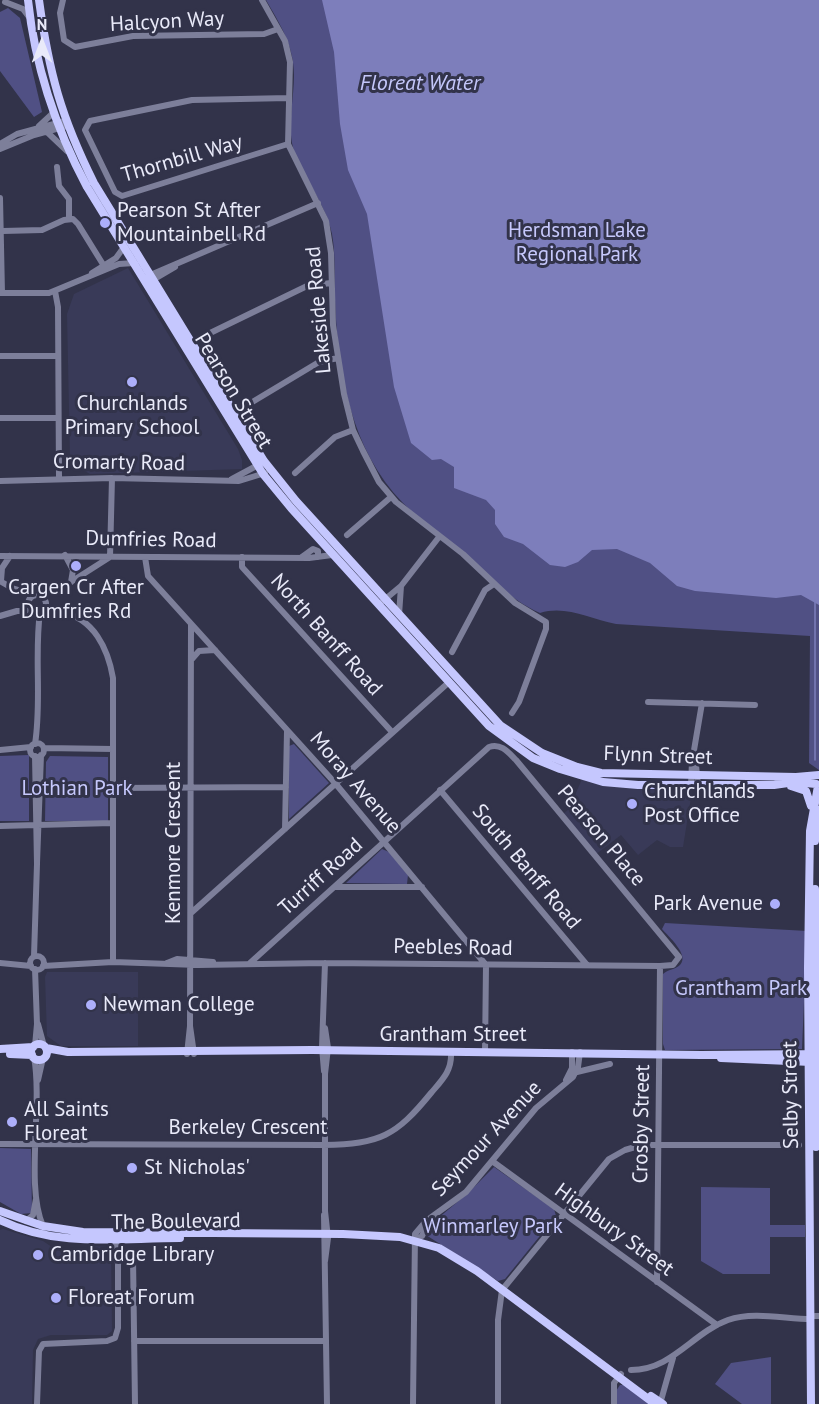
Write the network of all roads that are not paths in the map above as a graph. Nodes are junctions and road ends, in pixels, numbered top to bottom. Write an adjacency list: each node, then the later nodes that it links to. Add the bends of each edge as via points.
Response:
1 (28, 0): 6 (main road, Pearson Street)
2 (39, 0): 10 (main road, Pearson Street, via 50,70)
3 (63, 0): 7 (street, Halcyon Way, via 60,13 64,40 75,47 133,36 264,34)
4 (262, 0): 7 (street, Lakeside Road)
5 (5, 2): 6 (street, via 24,9)
6 (30, 18): 9 (main road, Pearson Street)
7 (278, 29): 8 (street, Lakeside Road, via 291,62)
8 (289, 98): 15 (street, Lakeside Road); 15 (street, Thornbill Way, via 192,99 90,121 85,130 115,192 122,196)
9 (52, 114): 11 (main road, Pearson Street); 12 (street)
10 (66, 123): 11 (street); 27 (main road, Pearson Street, via 94,183)
11 (57, 126): 12 (street); 13 (street); 17 (main road, Pearson Street)
12 (33, 129): 14 (street)
13 (47, 132): 16 (street); 17 (street)
14 (0, 144)
15 (288, 144): 20 (street, Lakeside Road)
16 (0, 149)
17 (68, 151): 23 (main road, Pearson Street)
18 (57, 166): 21 (street, via 59,186 69,199)
19 (0, 198): 22 (street)
20 (318, 203): 27 (street); 28 (street, Lakeside Road, via 326,221)
21 (69, 219): 22 (street, via 42,230); 25 (street, via 78,224)
22 (3, 231): 30 (street)
23 (124, 247): 24 (main road, Pearson Street); 25 (street)
24 (134, 263): 26 (street); 27 (main road, Pearson Street)
25 (104, 266): 26 (street)
26 (90, 275): 29 (street)
27 (149, 280): 39 (main road, Pearson Street)
28 (331, 283): 31 (street, via 307,286); 34 (street, Lakeside Road)
29 (55, 291): 30 (street); 33 (street)
30 (1, 293)
31 (206, 336)
32 (0, 356): 33 (street)
33 (58, 356): 37 (street)
34 (338, 358): 35 (street, via 320,362); 38 (street, Lakeside Road)
35 (249, 404)
36 (0, 418): 37 (street)
37 (58, 418): 43 (street)
38 (353, 430): 41 (street, via 335,437); 47 (street, Lakeside Road)
39 (261, 463): 40 (main road, Pearson Street); 42 (main road, Pearson Street); 46 (street, Cromarty Road)
40 (270, 469): 42 (street, Cromarty Road); 66 (main road, Pearson Street)
41 (295, 473)
42 (263, 474): 46 (street, Cromarty Road, via 246,480); 51 (main road, Pearson Street)
43 (58, 478): 44 (street, Cromarty Road); 45 (street, Cromarty Road)
44 (112, 478): 46 (street, Cromarty Road); 54 (street)
45 (2, 479)
46 (231, 479)
47 (391, 496): 48 (street); 49 (street, Lakeside Road)
48 (347, 535)
49 (439, 537): 59 (street, Lakeside Road, via 464,554); 60 (street)
50 (65, 555): 53 (street, Dumfries Road); 54 (street, Dumfries Road); 58 (street, via 73,570)
51 (332, 555): 56 (street, Dumfries Road); 66 (main road, Pearson Street)
52 (0, 556): 53 (street, Dumfries Road)
53 (10, 556): 57 (street, via 2,568)
54 (110, 557): 55 (street, Dumfries Road); 58 (street)
55 (145, 557): 56 (street, Dumfries Road); 73 (street, Moray Avenue, via 148,576)
56 (242, 557): 85 (street, North Banff Road, via 242,567)
57 (1, 581): 62 (street)
58 (70, 583): 61 (street)
59 (494, 584): 76 (street, via 485,590); 82 (street, Lakeside Road, via 515,603 543,618 546,629)
60 (401, 586): 66 (street); 71 (street)
61 (57, 588): 63 (street); 64 (street)
62 (21, 590): 63 (street); 65 (street)
63 (37, 595): 64 (street); 65 (street)
64 (45, 601): 69 (street); 70 (street)
65 (28, 602): 67 (street); 68 (street)
66 (382, 603): 71 (main road, Pearson Street); 78 (main road, Pearson Street)
67 (17, 611): 68 (street); 72 (street)
68 (32, 611): 69 (street); 74 (street)
69 (42, 611): 70 (street); 74 (street)
70 (61, 612): 88 (street, via 93,630 110,657)
71 (399, 615): 84 (main road, Pearson Street, via 485,712)
72 (0, 616)
73 (191, 623): 75 (street, Moray Avenue); 77 (street, Kenmore Crescent)
74 (38, 632): 90 (street)
75 (215, 650): 77 (street, via 199,651); 83 (street, Moray Avenue)
76 (452, 652)
77 (191, 660): 98 (street, Kenmore Crescent)
78 (448, 683): 85 (street); 86 (main road, Pearson Street)
79 (648, 702): 80 (street)
80 (702, 703): 81 (street); 91 (street)
81 (755, 705)
82 (512, 713)
83 (287, 730): 94 (street, Moray Avenue); 100 (street)
84 (507, 730): 93 (main road, Flynn Street, via 534,749 569,765)
85 (392, 732): 94 (street)
86 (507, 741): 95 (main road, Flynn Street, via 533,758 575,774 621,785)
87 (495, 745): 102 (street, Turriff Road); 120 (street, Pearson Place, via 516,760 677,953 677,963)
88 (113, 749): 90 (street); 101 (street)
89 (0, 750): 90 (street)
90 (38, 750): 105 (street)
91 (694, 775): 92 (main road, Flynn Street); 93 (main road, Flynn Street); 96 (street)
92 (819, 775): 99 (main road, Selby Street)
93 (634, 776): 95 (main road)
94 (335, 783): 107 (street); 108 (street, Moray Avenue)
95 (650, 785): 96 (main road, Flynn Street)
96 (694, 785): 97 (main road, Flynn Street)
97 (774, 785): 99 (main road, Flynn Street, via 795,782); 103 (main road, via 800,787 806,791)
98 (191, 786): 100 (street); 101 (street); 111 (street, Kenmore Crescent)
99 (818, 786): 103 (main road, Selby Street)
100 (286, 787): 107 (street)
101 (113, 788): 104 (street)
102 (440, 790): 108 (street, Turriff Road); 119 (street, South Banff Road)
103 (815, 812): 121 (main road, Selby Street)
104 (112, 823): 105 (street); 112 (street)
105 (37, 825): 106 (street); 115 (street)
106 (0, 826)
107 (285, 829): 111 (street)
108 (384, 842): 109 (street, Turriff Road); 110 (street, Moray Avenue)
109 (335, 887): 110 (street); 116 (street, Turriff Road)
110 (422, 887): 118 (street, Moray Avenue)
111 (191, 913): 113 (street, Kenmore Crescent)
112 (113, 962): 113 (street, Peebles Road); 115 (street, Peebles Road)
113 (190, 962): 116 (street, Peebles Road); 127 (street, Kenmore Crescent)
114 (0, 963): 115 (street, Peebles Road)
115 (37, 963): 122 (street)
116 (250, 963): 117 (street, Peebles Road)
117 (324, 963): 118 (street, Peebles Road); 128 (street)
118 (486, 965): 119 (street, Peebles Road); 130 (street)
119 (588, 965): 120 (street, Peebles Road)
120 (660, 966): 132 (street, Crosby Street)
121 (815, 978): 134 (main road, Selby Street)
122 (37, 1024): 123 (street); 125 (street)
123 (45, 1047): 125 (main road, Grantham Street); 126 (main road, Grantham Street); 133 (main road)
124 (0, 1051): 125 (main road)
125 (33, 1051): 133 (main road, Grantham Street); 138 (street)
126 (68, 1052): 127 (main road, Grantham Street); 133 (main road, Grantham Street)
127 (191, 1052): 128 (main road, Grantham Street)
128 (325, 1052): 129 (main road, Grantham Street); 142 (street)
129 (451, 1053): 130 (main road, Grantham Street); 142 (street, Berkeley Crescent, via 450,1069 410,1119 377,1140)
130 (485, 1053): 131 (main road, Grantham Street)
131 (576, 1054): 132 (main road, Grantham Street); 136 (street); 137 (street, Seymour Avenue)
132 (660, 1055): 134 (main road, Grantham Street); 141 (street, Crosby Street)
133 (44, 1058): 138 (street)
134 (815, 1058): 157 (main road, Selby Street)
135 (610, 1064): 136 (street, Seymour Avenue)
136 (577, 1072): 137 (street, Seymour Avenue)
137 (566, 1081): 144 (street, Seymour Avenue, via 536,1108)
138 (37, 1083): 140 (street)
139 (0, 1144): 140 (street, Berkeley Crescent)
140 (37, 1144): 142 (street, Berkeley Crescent); 145 (street)
141 (659, 1144): 143 (street); 147 (street, via 625,1150 609,1159); 155 (street, Crosby Street)
142 (324, 1145): 151 (street)
143 (799, 1145)
144 (492, 1161): 147 (street, Highbury Street); 153 (street, Seymour Avenue, via 466,1192 417,1230)
145 (37, 1199): 149 (street, via 33,1215); 150 (street)
146 (0, 1211): 149 (main road, The Boulevard)
147 (563, 1214): 155 (street, Highbury Street); 156 (street)
148 (0, 1220): 152 (main road, The Boulevard, via 56,1238)
149 (26, 1221): 150 (main road, The Boulevard)
150 (43, 1226): 152 (main road, The Boulevard)
151 (326, 1236): 152 (main road, The Boulevard); 153 (main road, The Boulevard); 160 (street)
152 (118, 1237): 165 (street, via 115,1338 43,1344 39,1351)
153 (415, 1240): 156 (main road, The Boulevard, via 454,1256); 168 (street)
154 (133, 1257): 159 (street)
155 (657, 1281): 158 (street, Highbury Street)
156 (502, 1290): 163 (main road, The Boulevard); 169 (street)
157 (815, 1317): 158 (street, via 745,1317); 171 (main road, Selby Street)
158 (717, 1325): 161 (street)
159 (134, 1341): 160 (street); 166 (street)
160 (326, 1341): 167 (street)
161 (674, 1357): 162 (street, via 648,1369); 164 (street)
162 (631, 1370)
163 (620, 1376): 164 (main road, The Boulevard); 170 (street, via 614,1383)
164 (660, 1403)
165 (37, 1404)
166 (135, 1404)
167 (327, 1404)
168 (413, 1404)
169 (498, 1404)
170 (614, 1404)
171 (813, 1404)

